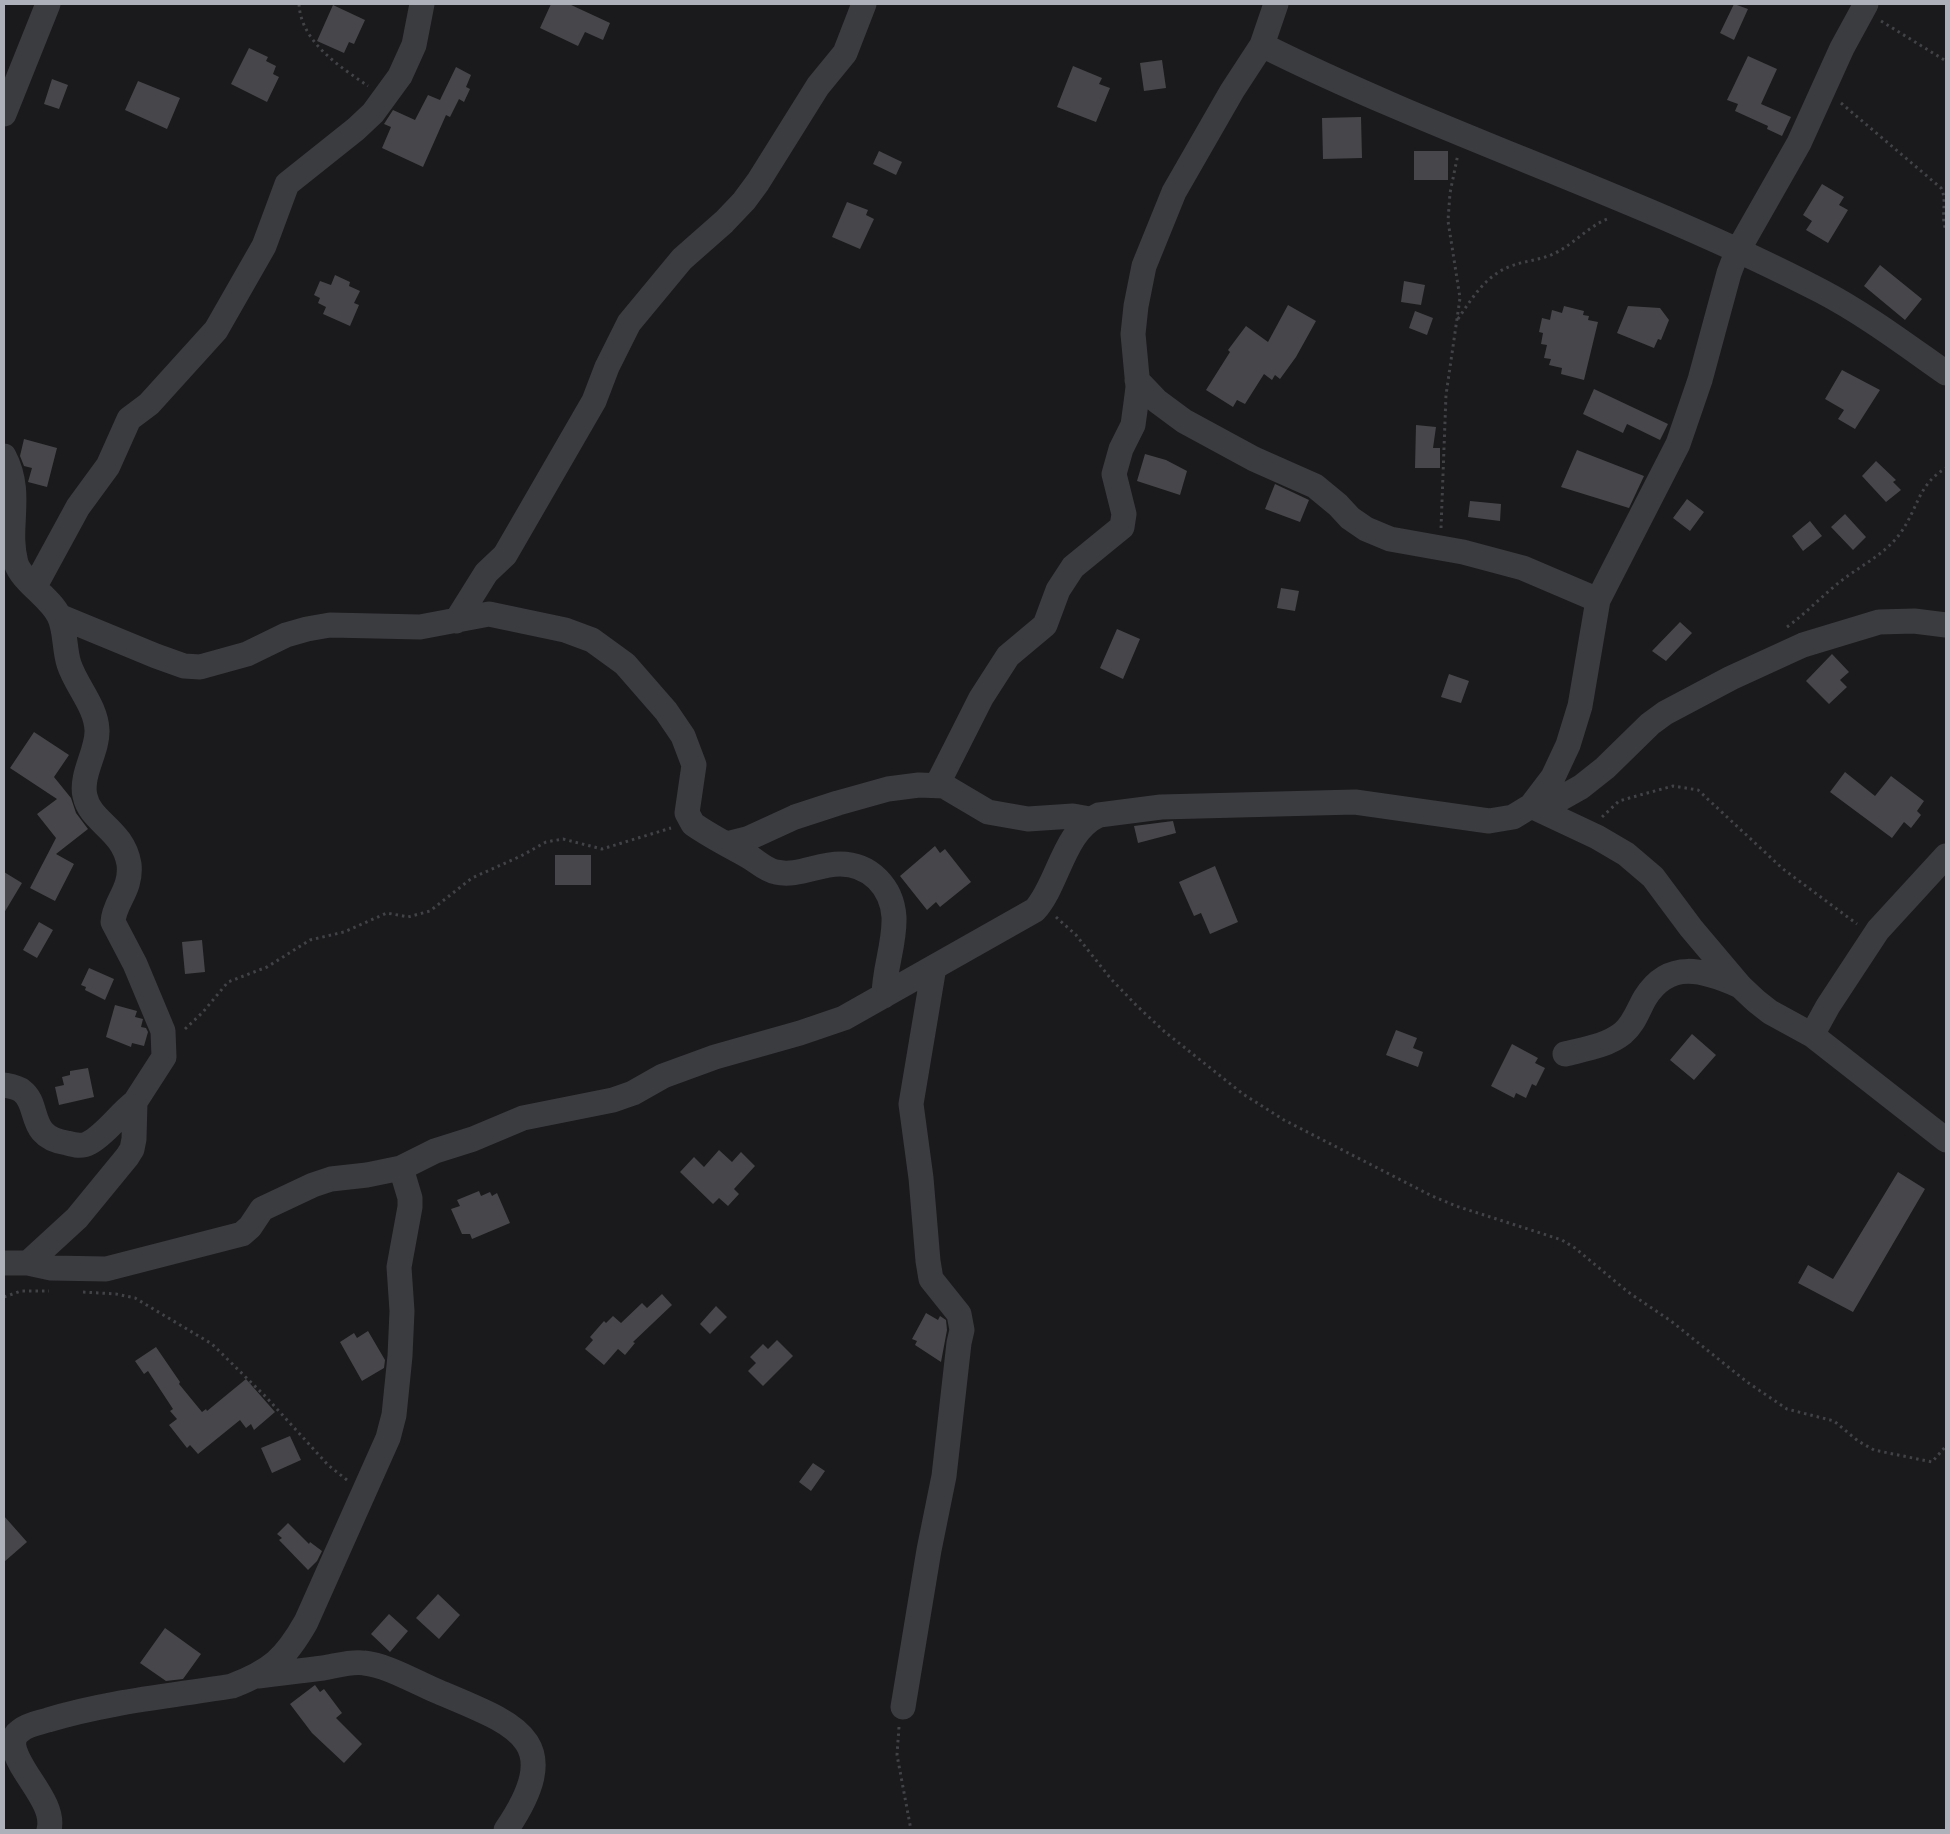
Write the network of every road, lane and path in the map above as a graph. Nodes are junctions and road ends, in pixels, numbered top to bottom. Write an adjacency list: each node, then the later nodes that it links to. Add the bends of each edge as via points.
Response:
1 (48, 4): 11 (street)
2 (299, 4): 10 (path, via 305,30 314,43)
3 (422, 4): 10 (street, via 409,57)
4 (864, 4): 26 (street, via 845,53 822,79 753,189 724,222 682,259 630,323 594,401 505,555 486,573)
5 (1276, 4): 7 (street)
6 (1865, 6): 8 (path); 9 (street)
7 (1262, 45): 12 (street, via 1359,91); 18 (street, via 1174,192 1144,266 1133,334)
8 (1946, 61)
9 (1824, 88): 14 (path, via 1941,188); 15 (street, via 1799,143)
10 (384, 98): 23 (street, via 356,129 287,184 273,226 235,300 216,330 149,404 129,419 108,466 78,507)
11 (4, 114)
12 (1462, 134): 13 (street); 16 (path, via 1448,221 1460,298)
13 (1639, 207): 15 (street); 16 (path, via 1598,222 1558,252 1512,265 1495,274 1482,286)
14 (1946, 230)
15 (1737, 252): 17 (street, via 1822,292); 24 (street, via 1678,444)
16 (1457, 321): 21 (path, via 1446,395)
17 (1946, 372)
18 (1137, 380): 21 (street, via 1157,401 1184,421 1254,459 1315,486 1359,525 1390,539); 29 (street, via 1133,425 1121,449 1114,474 1124,514 1122,527 1074,567 1058,590 1045,625 1008,656 981,698)
19 (4, 456): 22 (street, via 14,485 14,553)
20 (1946, 468): 28 (path, via 1930,479 1908,521 1890,544)
21 (1441, 548): 24 (street, via 1523,568)
22 (10, 567): 23 (street)
23 (35, 586): 25 (street)
24 (1598, 600): 30 (street, via 1576,724 1553,777)
25 (59, 616): 26 (street, via 156,656 184,666 200,667 247,654 306,629 330,625 420,627); 42 (street, via 69,664 96,720 97,732 84,794 91,811 119,839 129,864 128,885 113,922 139,972 163,1031)
26 (456, 621): 32 (street, via 489,614 565,630 599,645 625,664 666,711 690,750 694,765 687,813)
27 (1946, 625): 30 (street, via 1879,622 1803,645 1665,713 1581,786)
28 (1782, 631)
29 (937, 785): 31 (street, via 988,812 1028,819 1073,816); 34 (street, via 902,787 868,794 795,817 747,839)
30 (1535, 808): 31 (street, via 1513,817 1489,821 1354,802 1161,807 1118,811); 33 (street)
31 (1090, 819): 36 (street, via 1072,842)
32 (693, 824): 34 (street); 42 (path, via 661,829 602,849 583,842 554,840 472,878 424,913 408,917 387,913 344,932 310,940 267,967 228,982 204,1012)
33 (1568, 824): 37 (path, via 1595,822 1618,801 1673,786 1698,790 1782,869); 39 (street, via 1626,854 1653,876)
34 (727, 844): 40 (street, via 776,872 841,864 861,869 880,880 886,888 894,917)
35 (1946, 856): 37 (street)
36 (1040, 904): 38 (street, via 1026,916); 53 (path, via 1076,935 1111,979 1165,1032 1243,1094 1284,1120 1456,1206 1562,1240 1787,1409 1828,1418 1858,1441 1888,1454 1932,1462)
37 (1873, 937): 41 (street)
38 (934, 966): 40 (street); 56 (street, via 911,1104 932,1279 959,1314 962,1330 944,1476)
39 (1740, 986): 41 (street, via 1770,1012); 43 (street, via 1705,973 1669,974 1653,987 1631,1025 1614,1040)
40 (884, 996): 47 (street, via 844,1018 715,1056 613,1100 522,1118 435,1151)
41 (1812, 1035): 46 (street)
42 (165, 1049): 45 (street, via 160,1064)
43 (1566, 1054)
44 (4, 1085): 45 (street, via 22,1090 39,1128 45,1134 61,1142 82,1146 95,1139)
45 (135, 1102): 49 (street, via 134,1139 127,1157 77,1218)
46 (1946, 1140)
47 (401, 1168): 49 (street, via 313,1185 262,1209 242,1234 132,1264 106,1269 52,1268); 54 (street, via 410,1207 399,1266 402,1311 394,1415 388,1438)
48 (4, 1263): 49 (street)
49 (28, 1263)
50 (58, 1292): 52 (path, via 20,1291)
51 (76, 1292): 54 (path, via 135,1298 212,1344 328,1465)
52 (4, 1297)
53 (1946, 1446)
54 (363, 1493): 55 (street, via 306,1622 285,1652)
55 (258, 1676): 57 (street, via 232,1686); 59 (street, via 367,1663 489,1713 518,1731 526,1738 532,1753 530,1784 521,1807)
56 (903, 1707): 60 (path, via 897,1755)
57 (15, 1725): 58 (street, via 18,1732 13,1740 14,1749 40,1794 49,1818)
58 (49, 1830)
59 (506, 1830)
60 (911, 1830)

